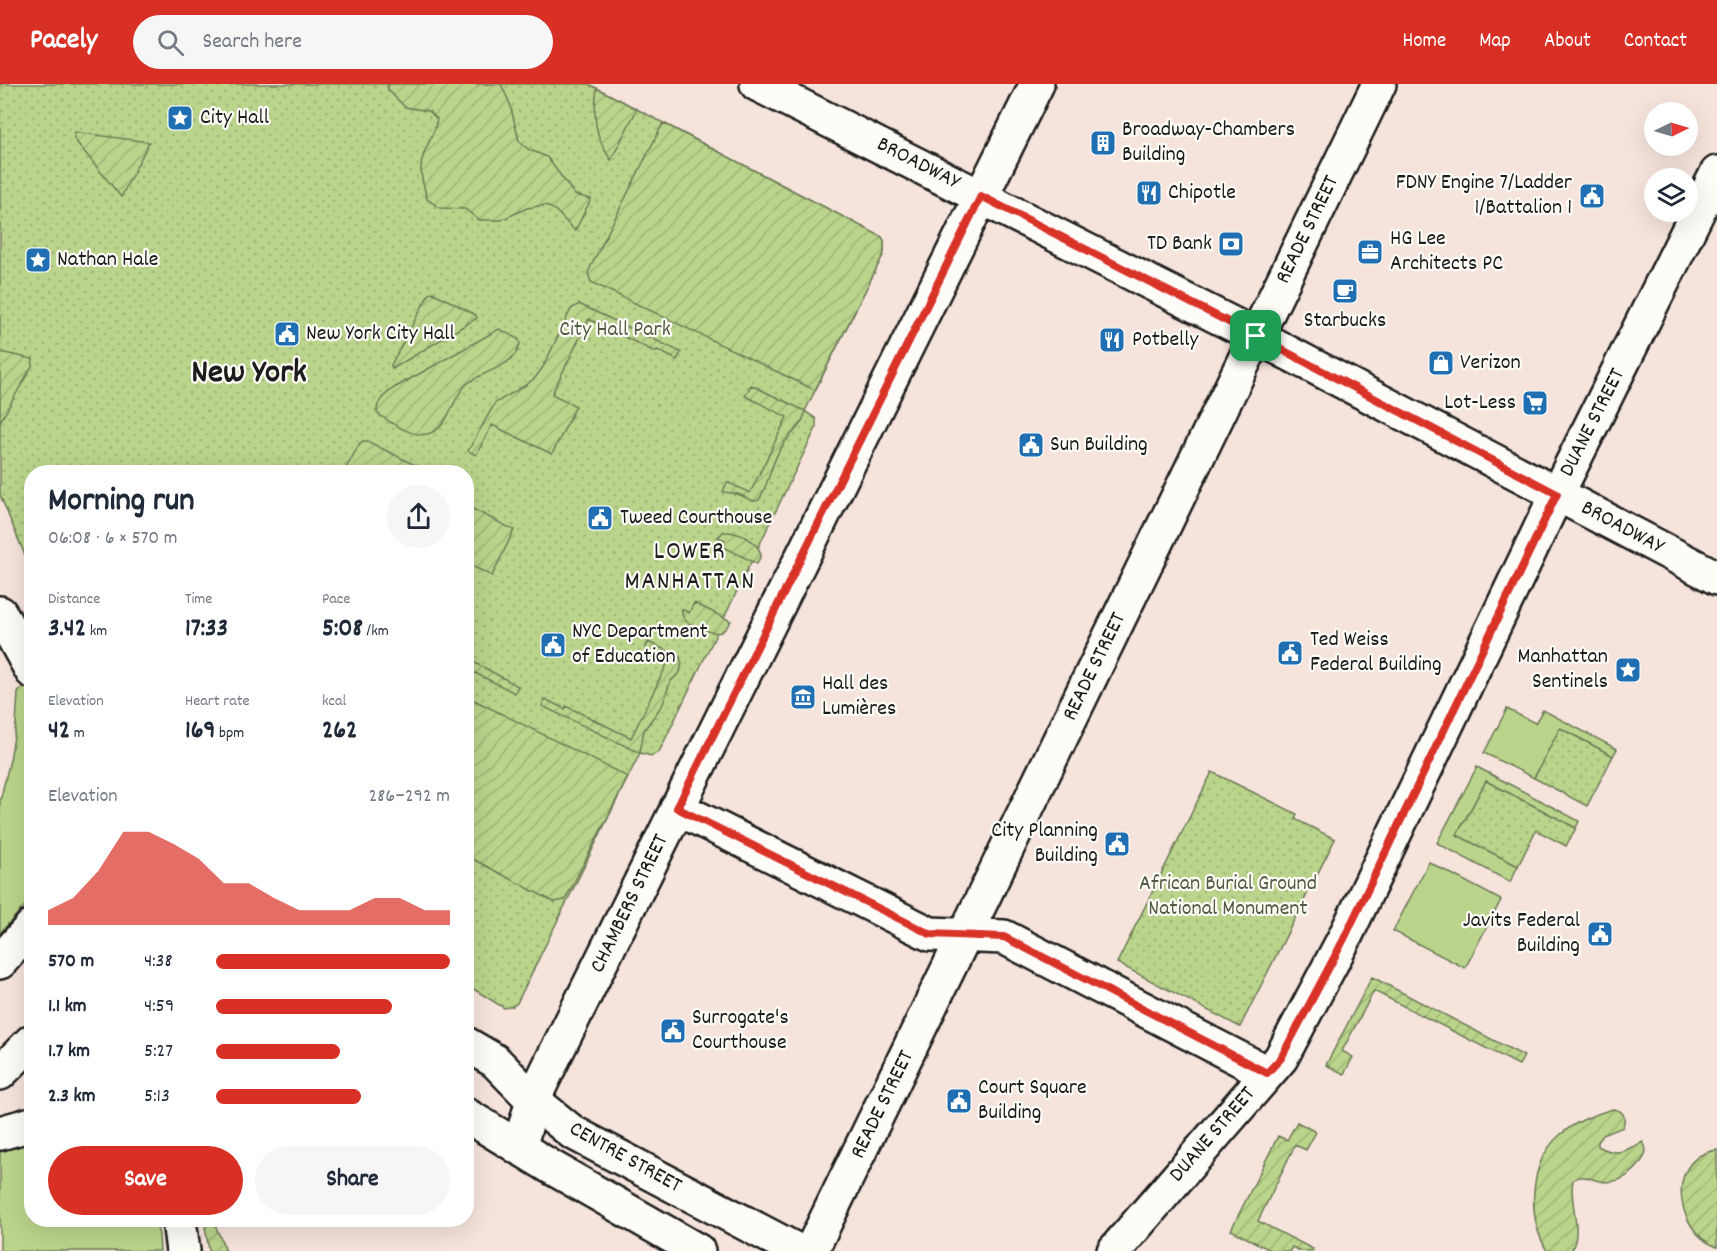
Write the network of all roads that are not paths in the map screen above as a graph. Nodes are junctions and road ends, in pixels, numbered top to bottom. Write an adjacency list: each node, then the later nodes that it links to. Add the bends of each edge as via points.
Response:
1 (757, 84): 5 (street, BROADWAY)
2 (1037, 84): 5 (street, CHAMBERS STREET)
3 (1379, 84): 6 (street, READE STREET)
4 (1717, 174): 7 (street, DUANE STREET)
5 (981, 196): 6 (street, BROADWAY); 11 (street, CHAMBERS STREET)
6 (1256, 336): 7 (street, BROADWAY); 13 (street, READE STREET)
7 (1557, 494): 8 (street, BROADWAY); 18 (street, DUANE STREET, via 1344,939 1281,1058)
8 (1717, 578)
9 (0, 613): 10 (street)
10 (24, 656)
11 (677, 808): 13 (street, via 930,934); 19 (street, CHAMBERS STREET)
12 (24, 935): 14 (street)
13 (965, 936): 18 (street, via 1004,937); 28 (street, READE STREET)
14 (0, 962)
15 (474, 1048): 19 (street, CENTRE STREET, via 495,1060)
16 (24, 1049): 17 (street)
17 (0, 1073)
18 (1267, 1073): 29 (street, DUANE STREET)
19 (533, 1100): 23 (street, CHAMBERS STREET); 27 (street, CENTRE STREET, via 572,1132)
20 (474, 1120): 23 (street, CENTRE STREET)
21 (24, 1126): 22 (street)
22 (0, 1133)
23 (519, 1148): 26 (street, CENTRE STREET)
24 (180, 1227): 25 (street)
25 (183, 1251)
26 (698, 1251)
27 (798, 1251)
28 (811, 1251)
29 (1114, 1251)

